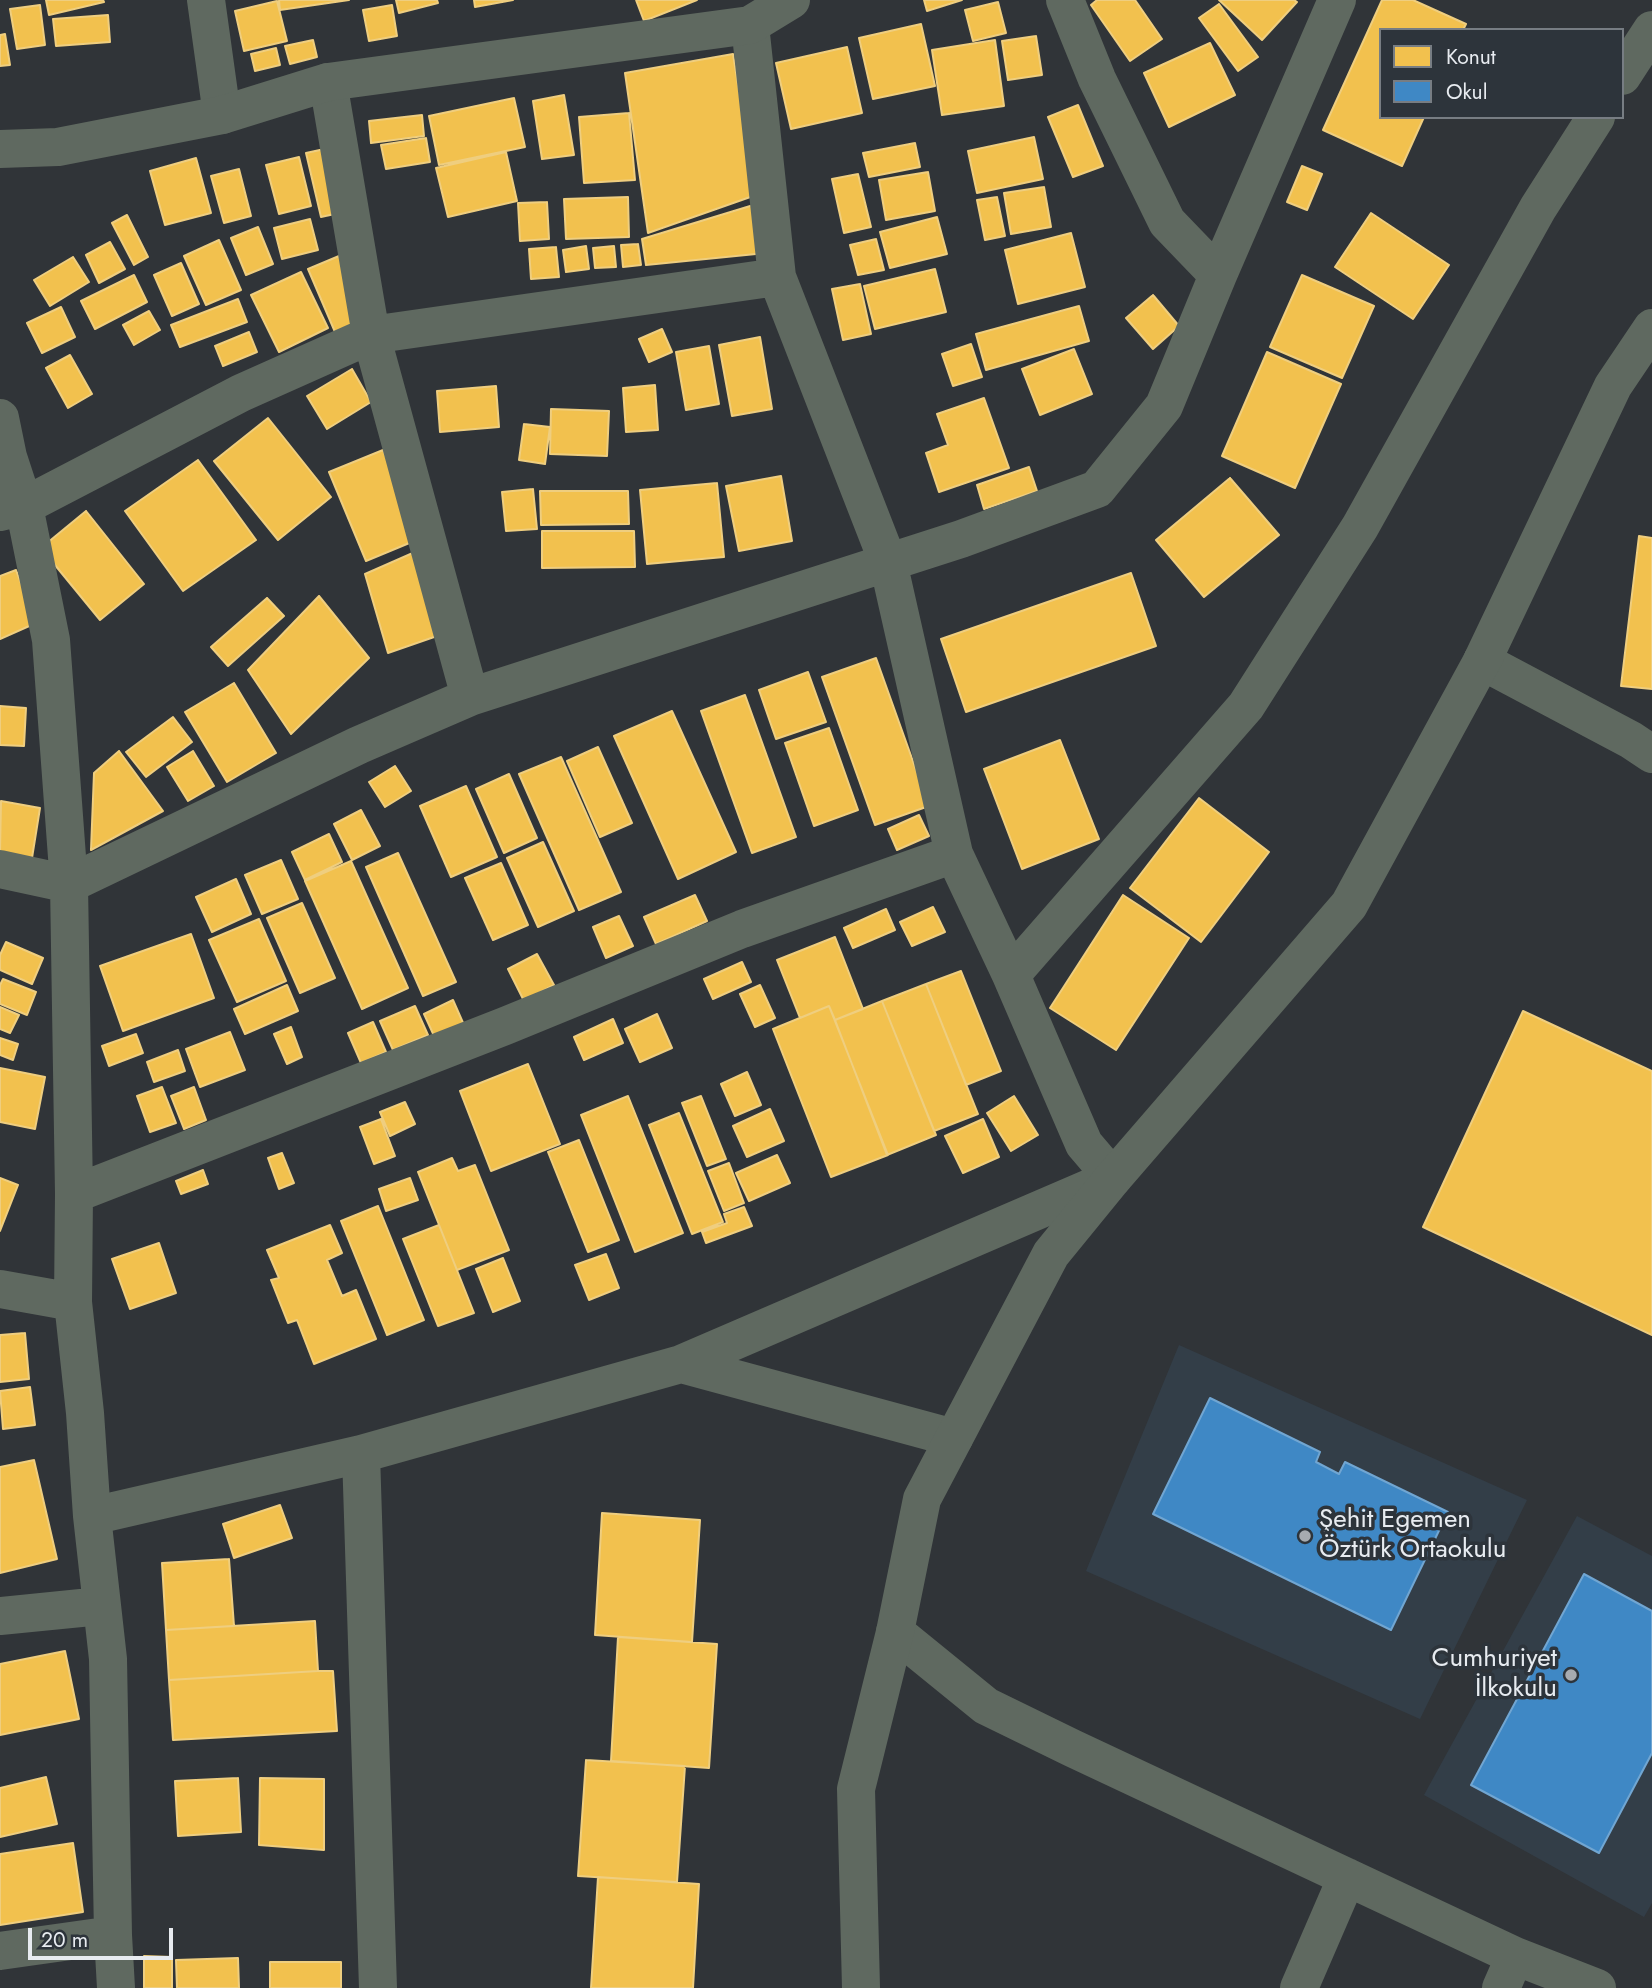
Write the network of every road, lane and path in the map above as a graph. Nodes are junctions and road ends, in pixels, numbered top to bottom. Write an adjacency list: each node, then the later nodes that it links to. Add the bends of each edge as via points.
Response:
1 (206, 0): 9 (street)
2 (792, 0): 5 (street)
3 (1065, 0): 12 (street, via 1097,79 1167,222)
4 (1337, 0): 12 (street)
5 (750, 25): 8 (street); 13 (street)
6 (1652, 30): 7 (street)
7 (1624, 73)
8 (328, 82): 9 (street); 15 (street)
9 (222, 115): 11 (street, via 58,147)
10 (1595, 119): 25 (street, via 1538,208 1360,527 1246,706)
11 (0, 149)
12 (1218, 275): 18 (street, via 1164,406 1097,489)
13 (777, 277): 15 (street); 18 (street)
14 (1652, 328): 19 (street, via 1613,386)
15 (371, 335): 17 (street, via 241,393); 20 (street)
16 (0, 418): 17 (street)
17 (12, 509): 24 (street, via 51,640)
18 (888, 562): 20 (street); 22 (street)
19 (1482, 661): 21 (street); 26 (street, via 1349,905)
20 (470, 697): 24 (street)
21 (1652, 754)
22 (954, 854): 25 (street); 27 (street, via 742,929)
23 (0, 869): 24 (street)
24 (69, 884): 27 (street)
25 (1011, 975): 26 (street, via 1084,1144)
26 (1113, 1178): 30 (street); 31 (street, via 1051,1254)
27 (74, 1194): 29 (street)
28 (0, 1289): 29 (street)
29 (73, 1302): 33 (street)
30 (681, 1364): 31 (street); 32 (street)
31 (954, 1438): 36 (street, via 922,1499)
32 (361, 1454): 33 (street); 42 (street)
33 (92, 1516): 34 (street)
34 (102, 1606): 35 (street); 38 (street, via 108,1659)
35 (0, 1616)
36 (895, 1632): 37 (street, via 986,1706); 43 (street, via 856,1789)
37 (1347, 1877): 40 (street); 44 (street)
38 (113, 1935): 39 (street); 41 (street)
39 (0, 1951)
40 (1508, 1972): 45 (street)
41 (116, 1988)
42 (378, 1988)
43 (861, 1988)
44 (1299, 1988)
45 (1597, 1988)

